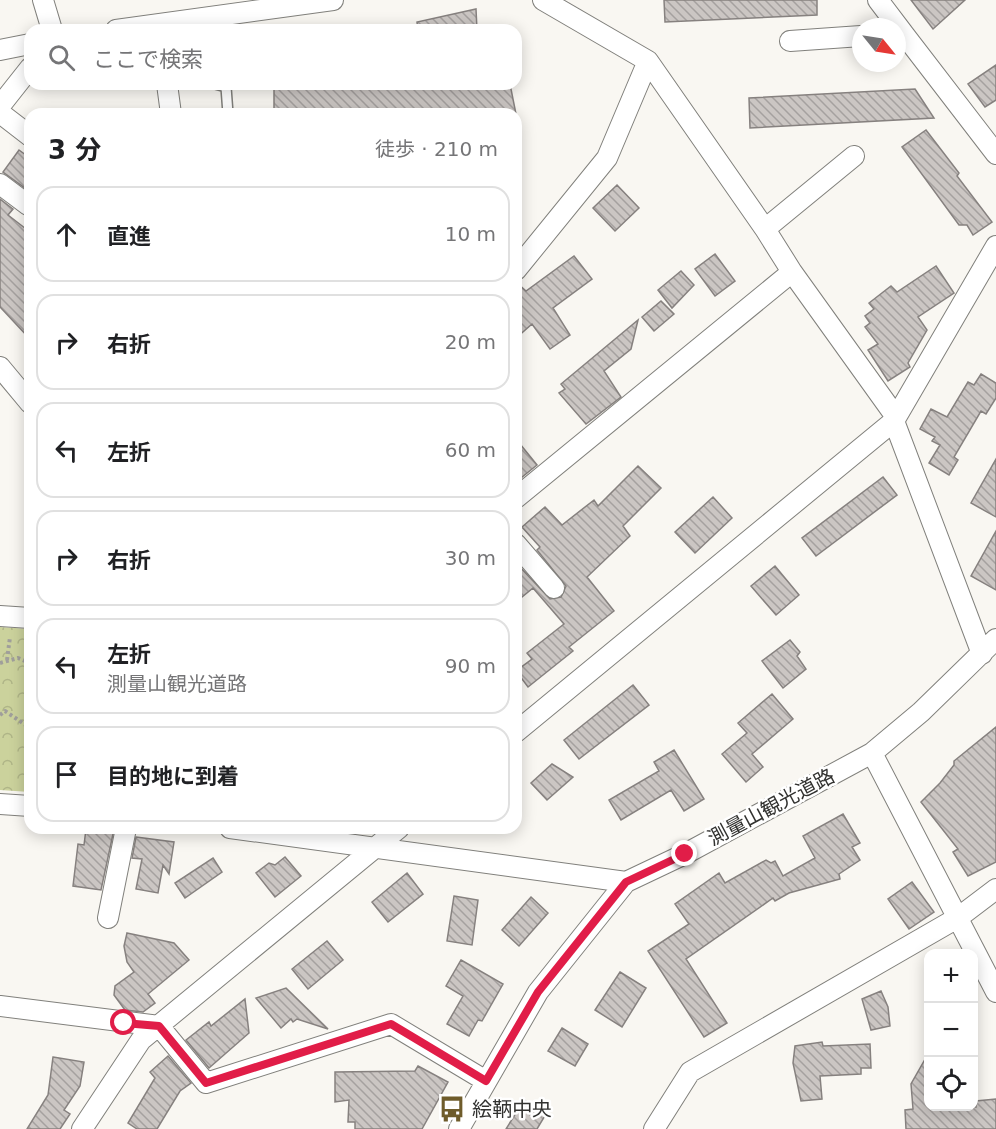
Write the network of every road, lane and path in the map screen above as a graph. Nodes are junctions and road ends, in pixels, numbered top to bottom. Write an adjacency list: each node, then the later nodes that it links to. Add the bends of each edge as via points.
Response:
1 (43, 0): 6 (street)
2 (333, 0): 7 (street)
3 (543, 0): 13 (street)
4 (878, 0): 5 (street)
5 (890, 18)
6 (50, 24)
7 (179, 24)
8 (852, 37): 9 (street)
9 (790, 41)
10 (906, 41): 22 (street)
11 (24, 45): 12 (street)
12 (0, 50)
13 (648, 61): 26 (street); 28 (street, via 607,158)
14 (24, 76): 17 (street)
15 (168, 90): 18 (street)
16 (226, 90): 19 (lane)
17 (0, 106)
18 (170, 108)
19 (228, 108)
20 (0, 113): 21 (street)
21 (24, 131)
22 (996, 154)
23 (854, 156): 26 (street)
24 (0, 184): 25 (street)
25 (24, 202)
26 (765, 229): 29 (street)
27 (996, 246): 32 (street)
28 (522, 263)
29 (792, 273): 32 (street); 33 (street)
30 (0, 367): 31 (street)
31 (24, 396)
32 (895, 419): 39 (street); 45 (street)
33 (522, 493)
34 (522, 551): 35 (street)
35 (554, 588)
36 (24, 619): 37 (street)
37 (6, 623): 40 (path)
38 (996, 639): 39 (street, 測量山観光道路)
39 (982, 654): 46 (street, 測量山観光道路)
40 (7, 660): 41 (path); 42 (path)
41 (24, 660)
42 (0, 663)
43 (0, 715): 44 (path, via 5,711)
44 (24, 724)
45 (522, 727)
46 (872, 753): 53 (street, 測量山観光道路); 55 (street)
47 (0, 804): 48 (street)
48 (24, 806)
49 (125, 834): 56 (street)
50 (271, 834): 52 (street)
51 (392, 834): 52 (street)
52 (373, 849): 53 (street); 59 (street)
53 (626, 882): 60 (street, 測量山観光道路, via 538,992)
54 (996, 889): 55 (street)
55 (958, 916): 57 (street); 63 (street, via 690,1072)
56 (108, 918)
57 (996, 992)
58 (0, 1006): 59 (street)
59 (159, 1026): 60 (street, via 206,1083 391,1024); 61 (street, via 141,1040)
60 (486, 1081): 62 (street, 測量山観光道路)
61 (82, 1129)
62 (459, 1129)
63 (654, 1129)

